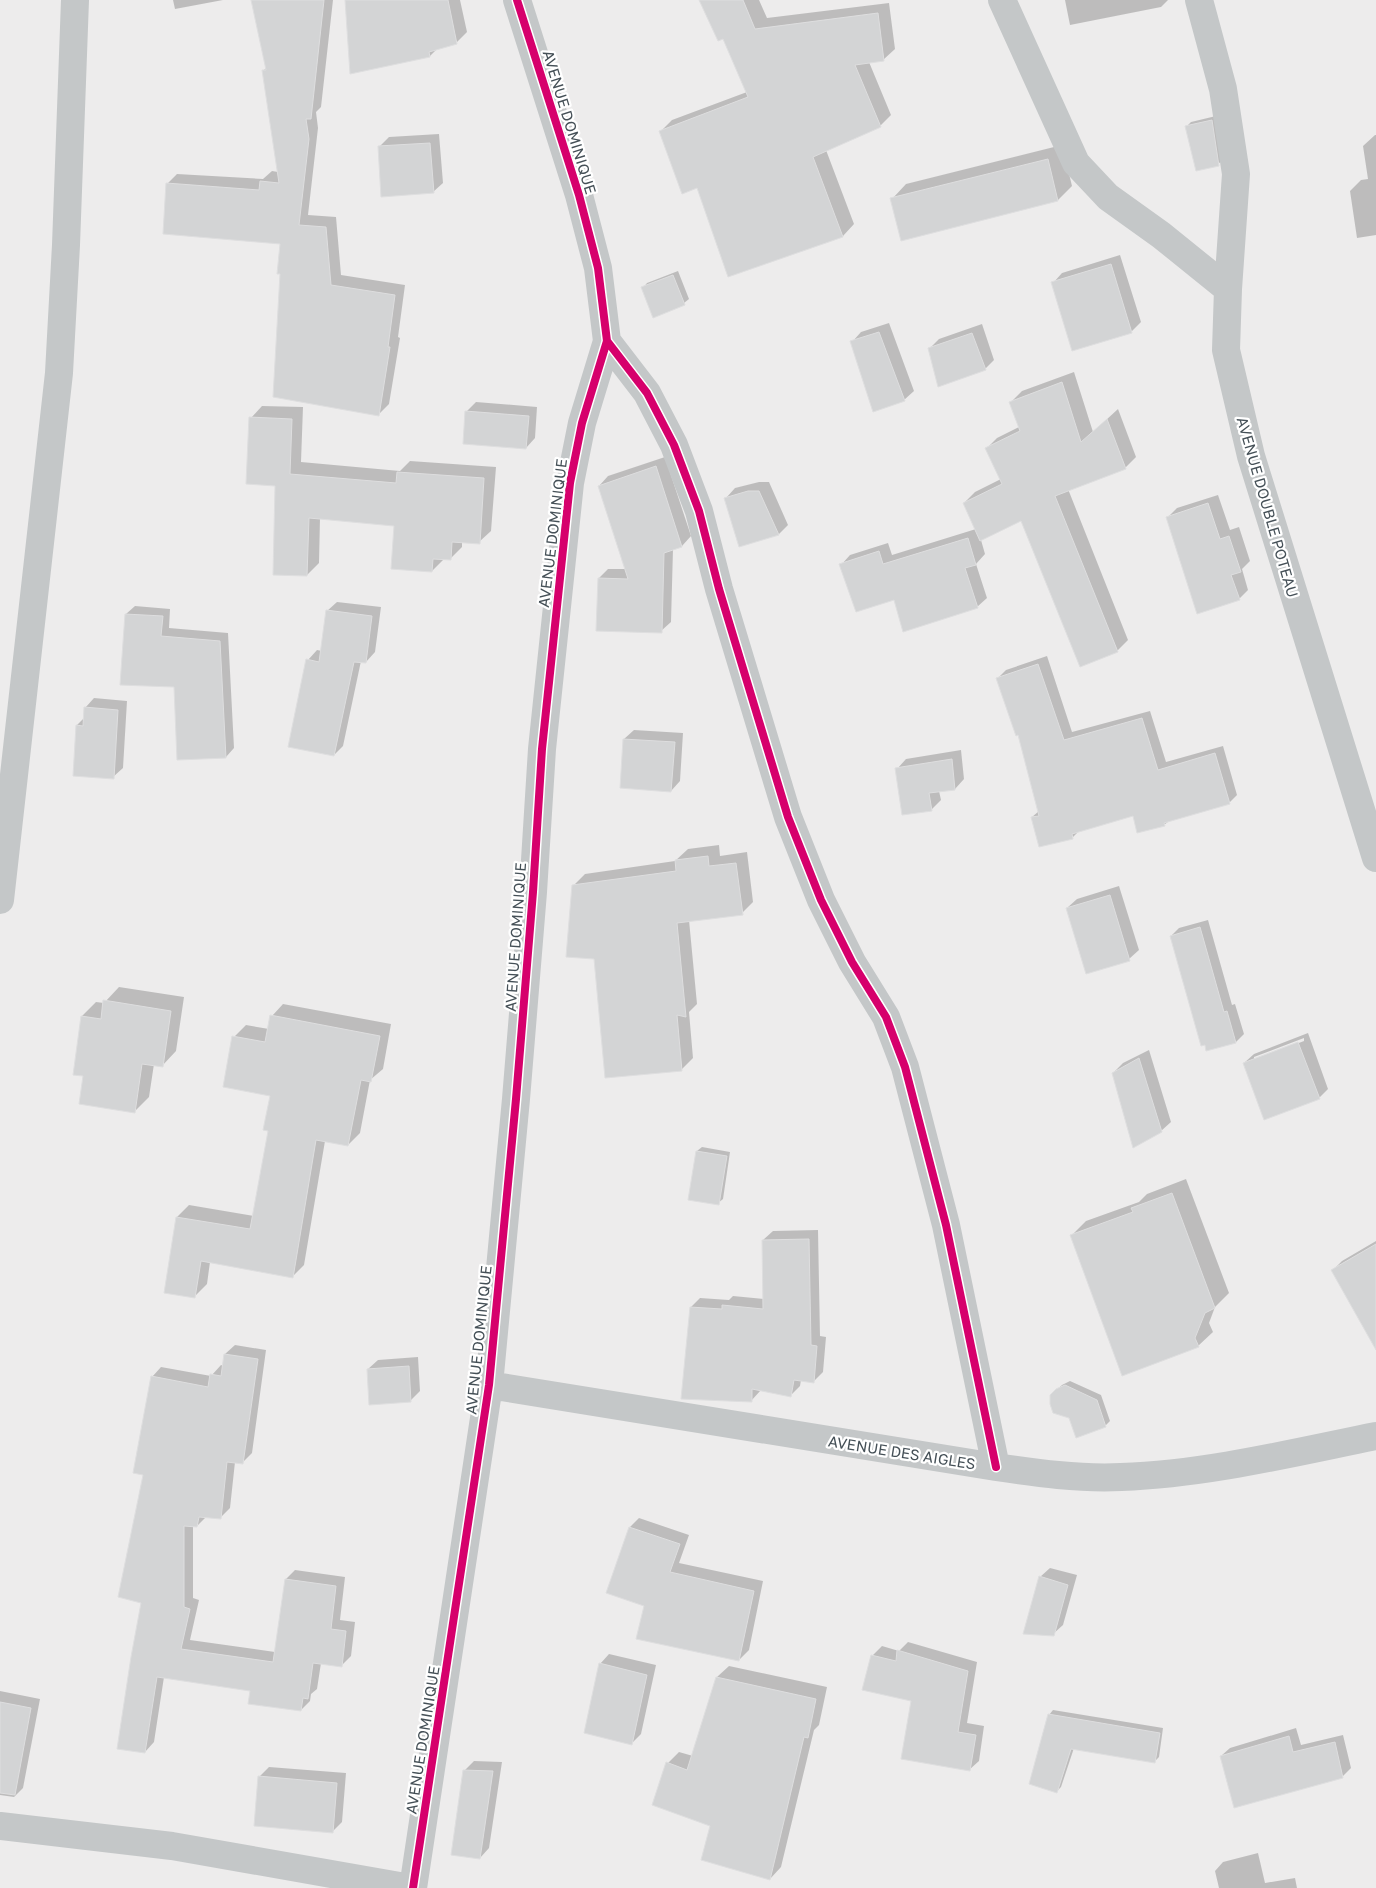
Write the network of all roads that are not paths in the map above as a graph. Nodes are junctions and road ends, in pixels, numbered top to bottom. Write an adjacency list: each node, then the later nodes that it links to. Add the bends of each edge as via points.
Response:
1 (75, 0): 8 (street, via 59,373)
2 (517, 0): 6 (street, AVENUE DOMINIQUE, via 579,195 598,268)
3 (1002, 0): 5 (street, via 1076,163 1108,197)
4 (1199, 0): 5 (street, AVENUE DOUBLE POTEAU, via 1223,88 1236,174)
5 (1228, 289): 7 (street, AVENUE DOUBLE POTEAU, via 1226,350 1250,456)
6 (607, 341): 9 (street, AVENUE DOMINIQUE, via 582,424 570,483 542,749 517,1089); 11 (street, via 647,393 674,445 699,511 788,818 821,900 852,962 886,1018 905,1067 946,1225)
7 (1376, 858)
8 (0, 900)
9 (489, 1385): 11 (street, AVENUE DES AIGLES); 13 (street, AVENUE DOMINIQUE)
10 (1376, 1436): 11 (street, AVENUE DES AIGLES, via 1192,1470 1121,1477 1065,1476)
11 (996, 1468)
12 (0, 1826): 13 (street, via 172,1846)
13 (412, 1888)

